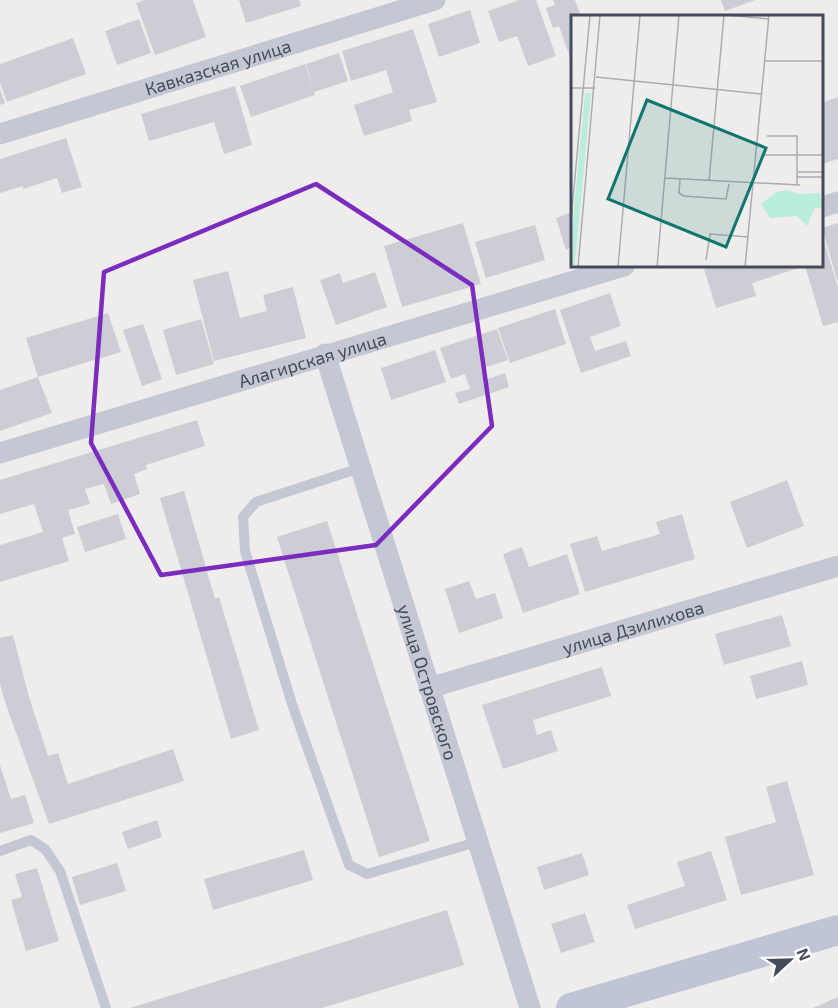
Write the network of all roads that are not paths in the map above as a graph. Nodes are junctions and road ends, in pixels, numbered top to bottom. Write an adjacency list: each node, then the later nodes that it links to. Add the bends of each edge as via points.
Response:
1 (435, 0): 2 (street, Кавказская улица)
2 (0, 134)
3 (838, 202): 4 (street)
4 (823, 207)
5 (621, 267): 6 (street, Алагирская улица)
6 (325, 354): 7 (street, Алагирская улица); 8 (street, улица Островского)
7 (0, 453)
8 (360, 468): 10 (street, улица Островского); 11 (lane, via 256,502 243,517 245,551 289,694 349,865 367,874 374,873)
9 (838, 566): 10 (street, улица Дзилихова)
10 (429, 688): 11 (street, улица Островского)
11 (477, 842): 15 (street, улица Островского)
12 (0, 850): 14 (lane, via 31,840 45,849 60,871)
13 (838, 930): 16 (main road)
14 (106, 1008)
15 (530, 1008)
16 (571, 1008)

